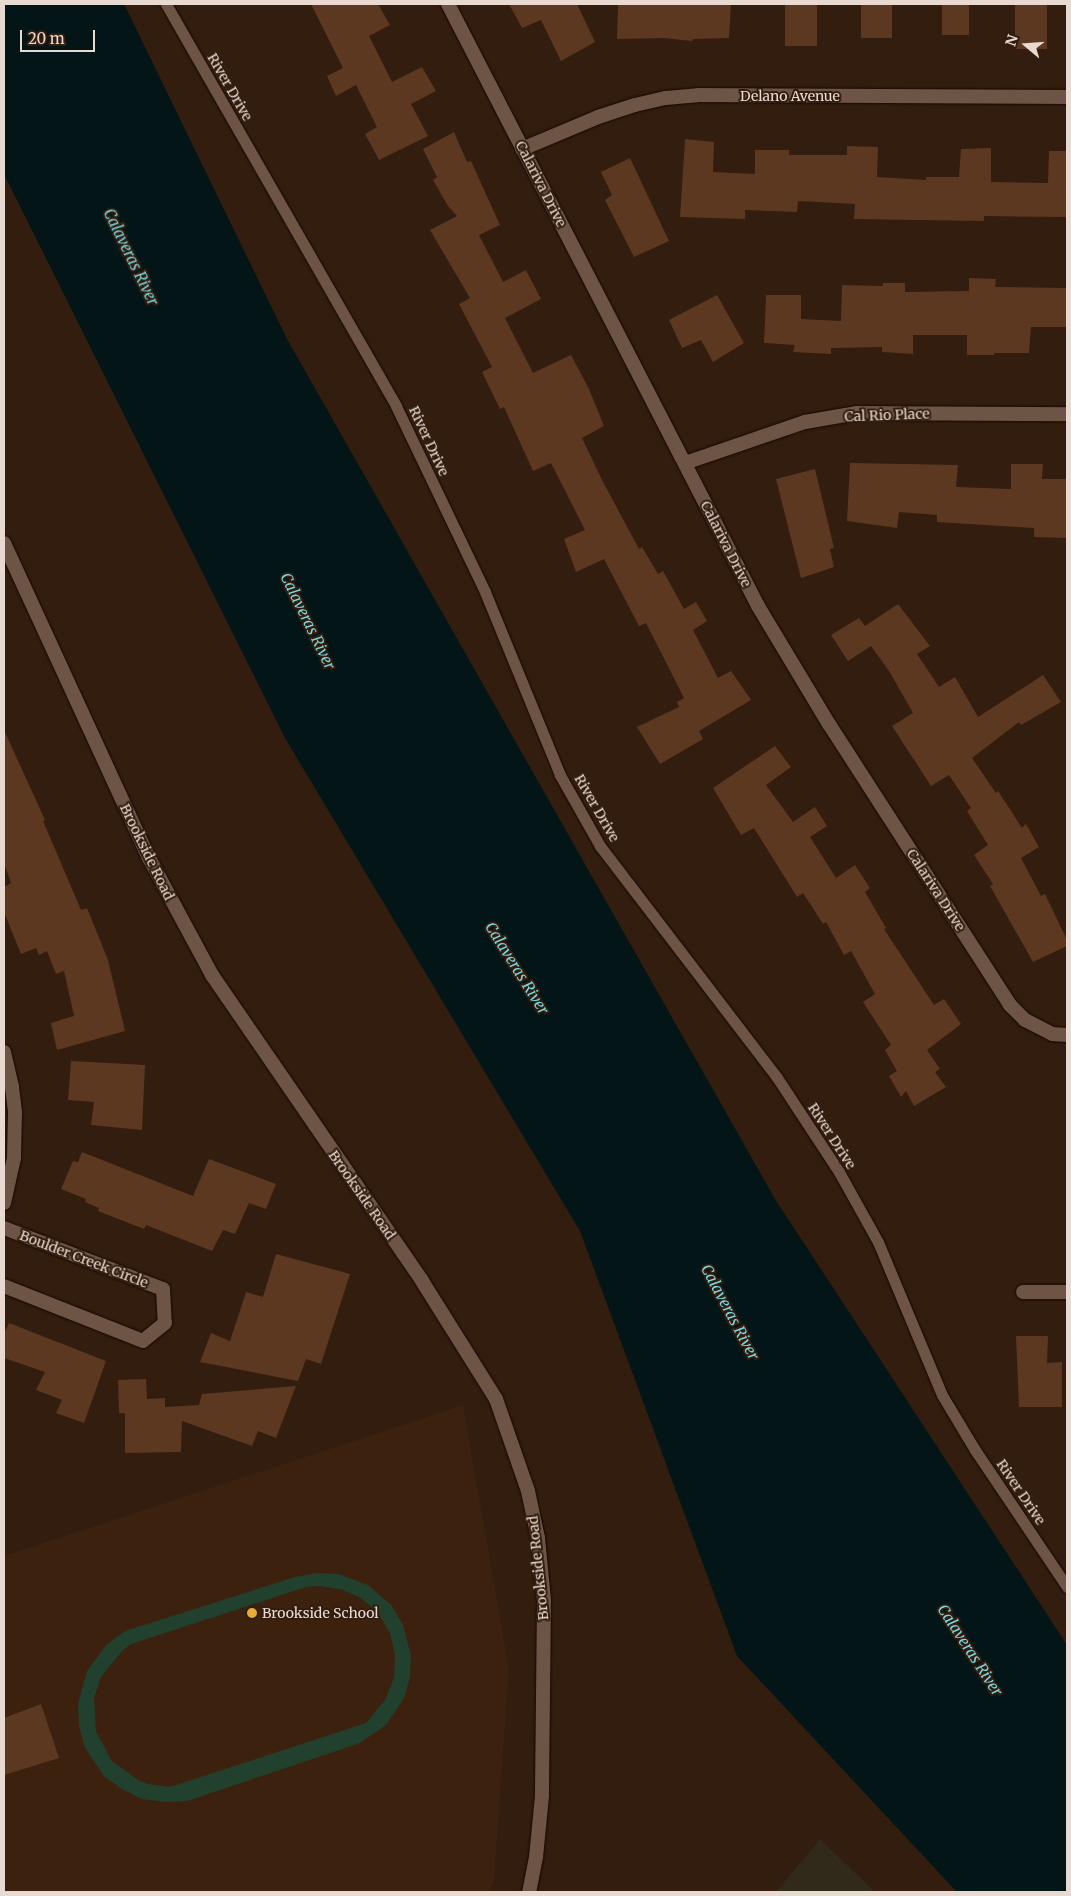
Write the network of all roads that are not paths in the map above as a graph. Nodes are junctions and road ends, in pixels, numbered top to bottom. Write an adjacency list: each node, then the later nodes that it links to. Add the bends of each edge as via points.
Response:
1 (166, 4): 15 (lane, River Drive, via 396,406 485,592 560,775 600,846 776,1076 839,1172 878,1242 942,1395)
2 (448, 4): 4 (street, Calariva Drive)
3 (1067, 98): 4 (street, Delano Avenue, via 698,95 635,105)
4 (522, 149): 6 (street, Calariva Drive)
5 (1067, 414): 6 (street, Cal Rio Place, via 857,413 805,422)
6 (685, 463): 8 (street, Calariva Drive, via 758,606 818,707 1010,1004 1025,1020 1052,1034)
7 (4, 543): 16 (street, Brookside Road, via 149,858 212,975 422,1281 496,1399 528,1491 538,1538 544,1600 542,1796)
8 (1067, 1035)
9 (4, 1052): 10 (street, via 15,1122 14,1158)
10 (4, 1203)
11 (4, 1228): 12 (street, Boulder Creek Circle, via 163,1289 165,1323 143,1341)
12 (4, 1286)
13 (1023, 1292): 14 (street)
14 (1067, 1292)
15 (1067, 1587)
16 (529, 1892)

